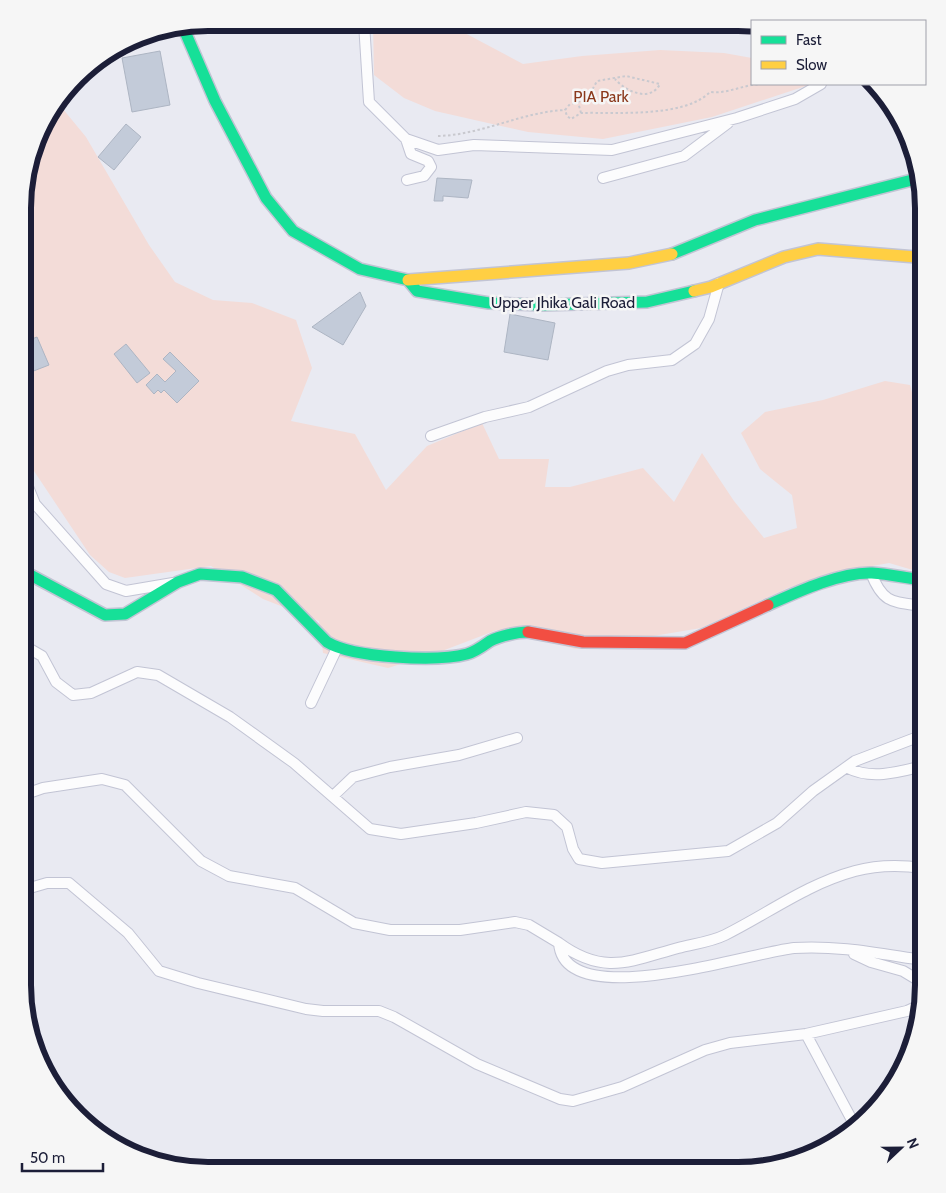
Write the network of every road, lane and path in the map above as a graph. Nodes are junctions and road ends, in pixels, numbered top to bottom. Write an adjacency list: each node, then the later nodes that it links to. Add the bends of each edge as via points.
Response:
1 (365, 32): 11 (street, via 369,102)
2 (186, 33): 16 (main road, Upper Jhika Gali Road, via 215,101 266,198 293,231 360,268)
3 (615, 79): 3 (path, via 626,76 660,84 653,91 642,94 622,88); 6 (path, via 596,81 590,94)
4 (751, 84): 8 (path, via 719,94 710,92 700,102 664,111)
5 (819, 85): 9 (street, via 795,99)
6 (578, 102): 7 (path); 8 (path)
7 (565, 110): 8 (path, via 571,119); 10 (path, via 529,114 475,132)
8 (581, 113)
9 (732, 119): 11 (street, via 612,150 474,144 438,150); 12 (street, via 684,156)
10 (438, 136)
11 (406, 139): 13 (street, via 411,154 428,161 431,167 424,176)
12 (603, 178)
13 (407, 180)
14 (912, 180): 16 (main road, via 755,220 680,252 629,263)
15 (915, 257): 17 (main road, Upper Jhika Gali Road, via 818,250 784,256)
16 (408, 280): 17 (main road, Upper Jhika Gali Road, via 417,291 447,297 542,305 647,302)
17 (719, 283): 18 (street, via 709,319 695,344 672,360 607,371 529,408 485,417)
18 (431, 436)
19 (31, 494): 23 (street, via 35,504 106,584 126,590)
20 (871, 573): 22 (main road); 24 (street, via 882,596); 25 (main road, via 801,590 685,643 583,642 525,632 493,640 469,654 439,659)
21 (31, 575): 23 (main road, via 105,615 124,614)
22 (915, 579)
23 (178, 582): 25 (main road, via 200,574 242,577 276,590 326,642)
24 (914, 605)
25 (338, 648): 27 (street)
26 (31, 650): 33 (street, via 42,656 56,682 73,694 91,692 137,672 158,675 230,717)
27 (311, 703)
28 (517, 738): 33 (street, via 459,756 353,777)
29 (914, 738): 30 (street, via 865,756)
30 (848, 768): 31 (street, via 859,774 895,773); 33 (street, via 742,846 728,851 602,863 579,859 567,827 554,814 526,812 401,834 370,829)
31 (914, 768)
32 (31, 792): 36 (street, via 102,779 125,785 201,861 229,876 295,888 354,923 390,930 460,930 515,922 529,925)
33 (333, 796)
34 (914, 867): 36 (street, via 899,865 856,871 785,899 723,936 640,960 613,965 593,961)
35 (31, 888): 41 (street, via 69,883 128,932 159,971 306,1009 378,1011 394,1016 476,1064 560,1099 573,1101 622,1087 705,1050 730,1043)
36 (559, 942): 37 (street, via 562,954 580,972 610,977 660,974 794,948)
37 (846, 950): 38 (street); 39 (street)
38 (914, 959)
39 (914, 978)
40 (913, 1008): 41 (street)
41 (806, 1034): 42 (street)
42 (852, 1120)

